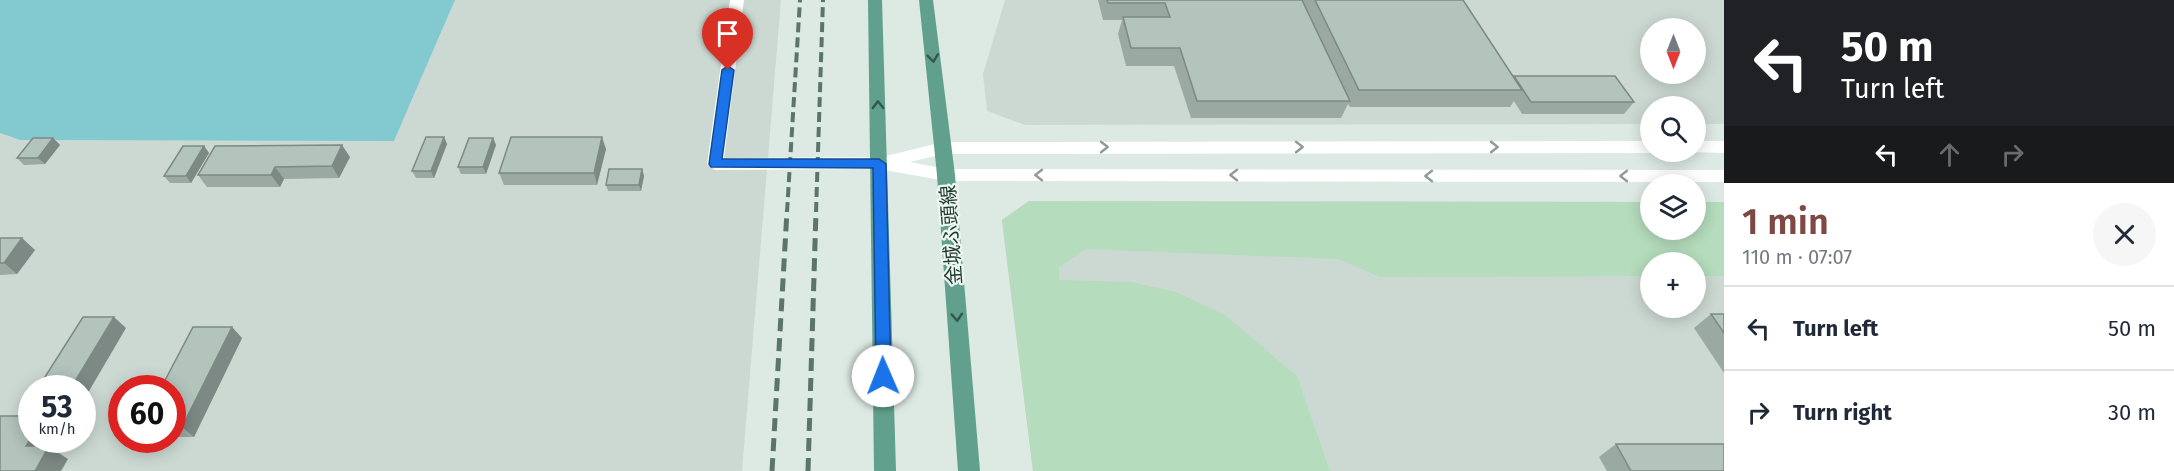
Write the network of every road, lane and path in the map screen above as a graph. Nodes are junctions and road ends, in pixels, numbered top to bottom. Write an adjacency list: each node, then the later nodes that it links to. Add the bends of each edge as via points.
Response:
1 (737, 0): 8 (street, via 715,164)
2 (875, 0): 8 (main road, one-way to 2)
3 (926, 0): 7 (main road, 金城ふ頭線, one-way to 7)
4 (1640, 147): 7 (street, one-way to 4)
5 (1706, 147): 6 (street)
6 (1724, 147)
7 (944, 148): 8 (street); 9 (main road, 金城ふ頭線)
8 (879, 164): 9 (street); 11 (main road)
9 (946, 174): 10 (street, one-way to 9); 12 (main road, 金城ふ頭線, one-way to 12)
10 (1724, 176)
11 (885, 471)
12 (969, 471)

